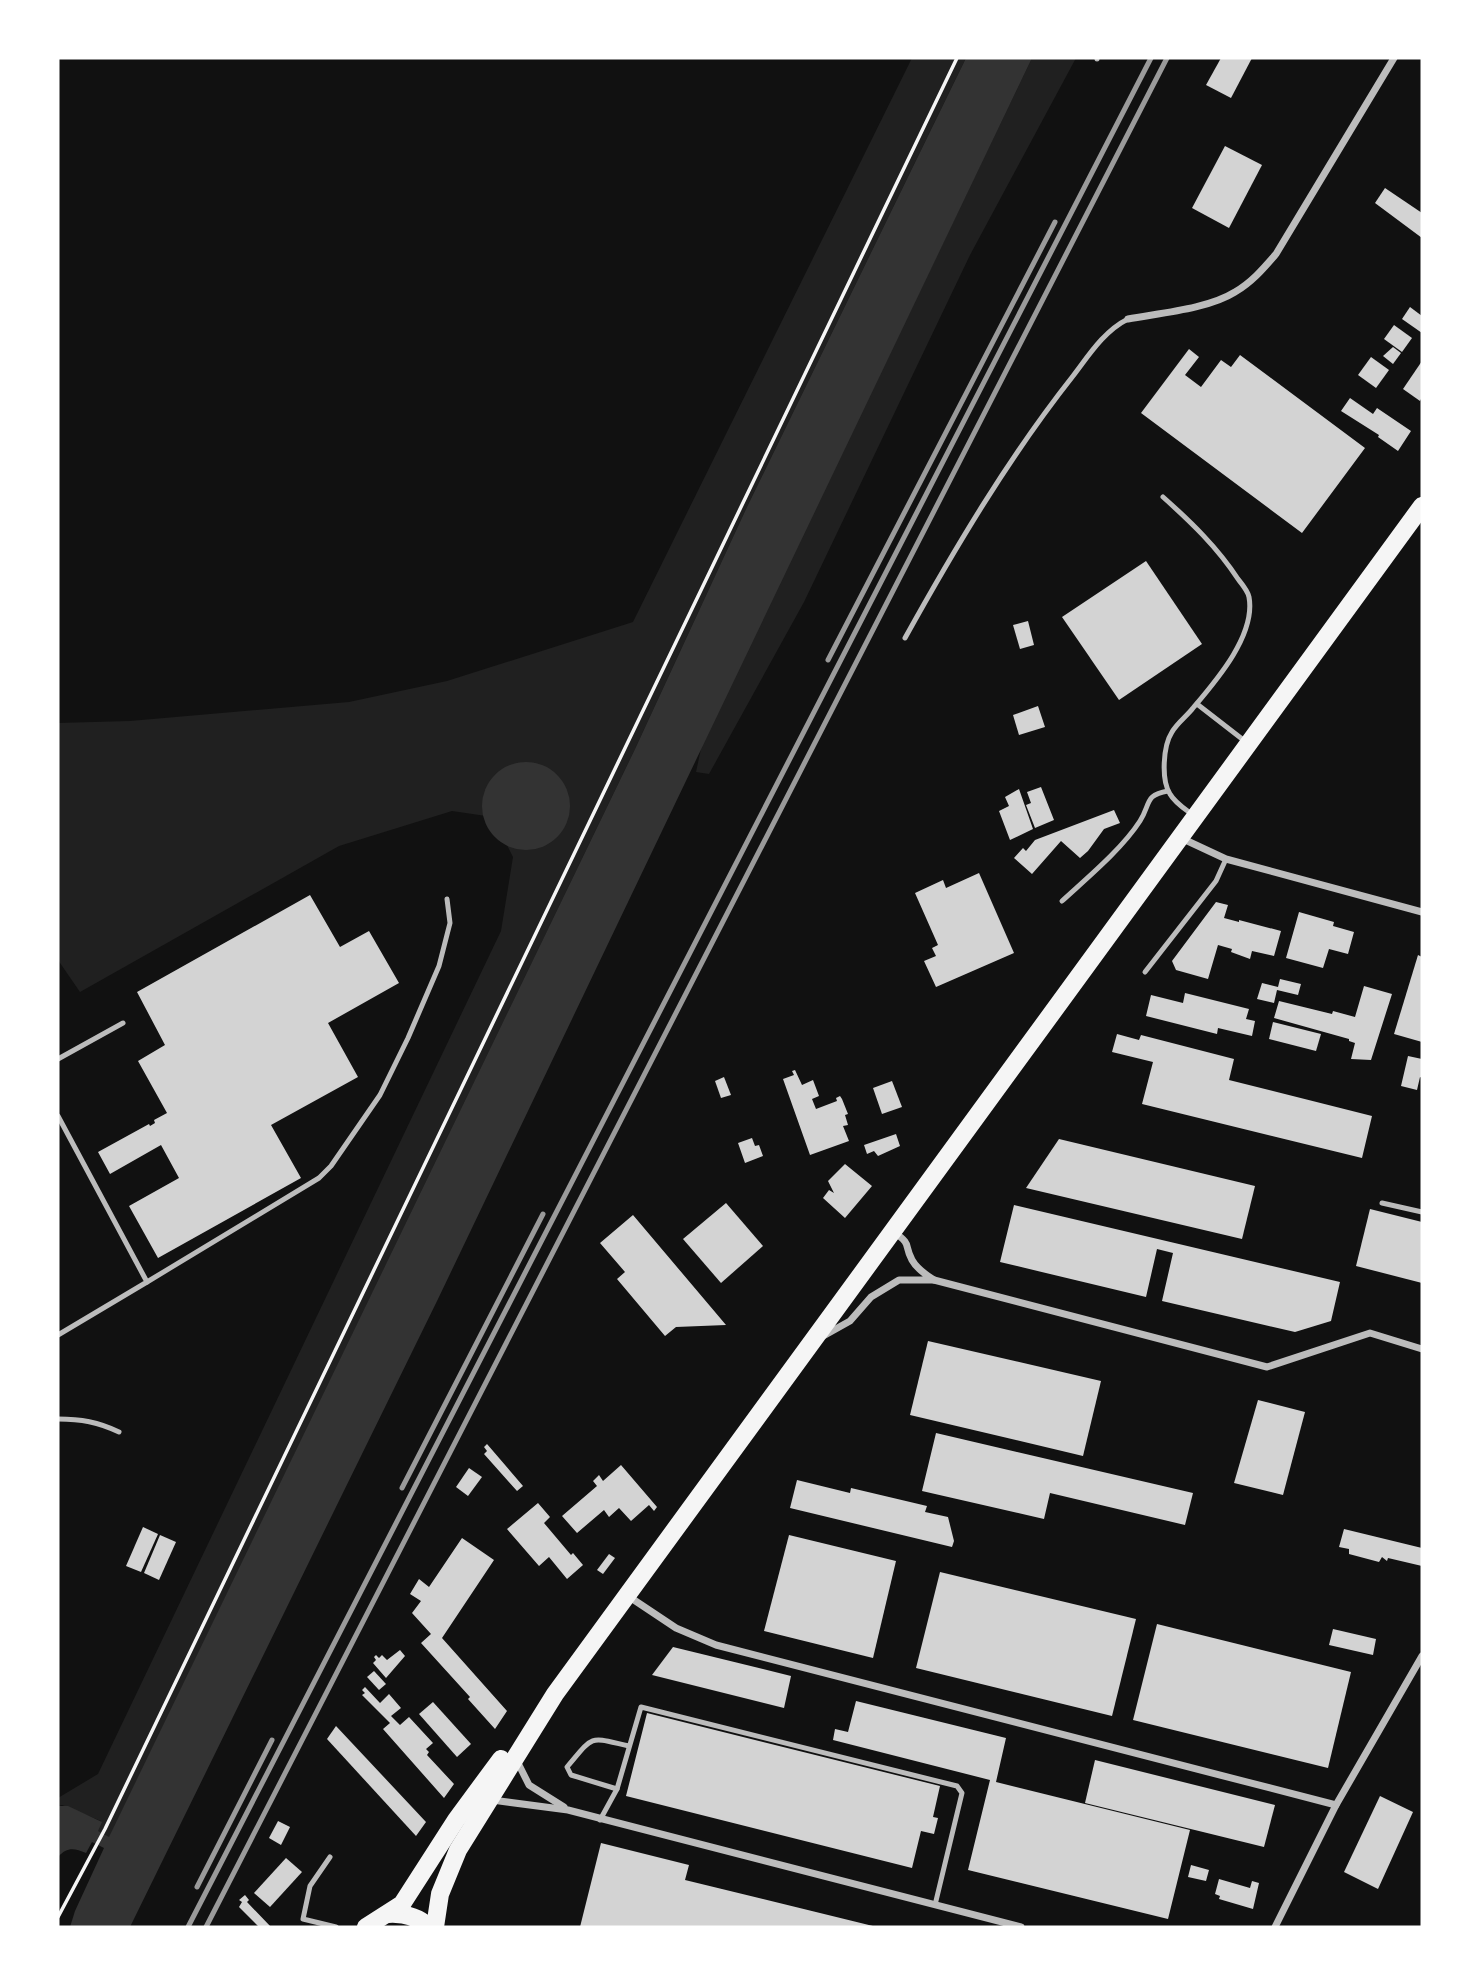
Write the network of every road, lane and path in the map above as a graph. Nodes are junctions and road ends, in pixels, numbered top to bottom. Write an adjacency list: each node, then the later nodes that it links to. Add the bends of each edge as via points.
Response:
1 (957, 58): 43 (path, via 105,1829)
2 (1394, 58): 3 (street, via 1276,254 1258,275 1233,294 1208,303)
3 (1128, 319): 6 (lane, via 1102,339 1053,401 954,549)
4 (1163, 497): 7 (lane, via 1203,533 1249,595 1246,630 1236,651)
5 (1422, 506): 8 (main road)
6 (905, 638)
7 (1197, 704): 8 (lane); 9 (lane, via 1172,732 1166,748)
8 (1249, 744): 10 (main road)
9 (1168, 791): 10 (lane); 14 (lane, via 1149,799 1140,821)
10 (1196, 817): 11 (main road)
11 (1181, 838): 12 (street); 22 (main road)
12 (1226, 859): 15 (street); 16 (lane, via 1216,881)
13 (447, 899): 24 (lane, via 450,923 439,966 408,1038 380,1095 331,1166)
14 (1062, 901)
15 (1422, 912)
16 (1144, 972)
17 (122, 1023): 18 (lane)
18 (58, 1059)
19 (58, 1116): 24 (lane)
20 (1382, 1203): 21 (lane)
21 (1422, 1212)
22 (893, 1231): 23 (street, via 907,1242 918,1268); 26 (main road)
23 (934, 1280): 26 (street, via 899,1280 887,1286 850,1321); 27 (street, via 1267,1367 1370,1334)
24 (147, 1282): 25 (lane)
25 (58, 1335)
26 (812, 1342): 30 (main road)
27 (1422, 1349)
28 (58, 1419): 29 (lane, via 100,1423)
29 (119, 1432)
30 (626, 1594): 32 (main road); 37 (street, via 676,1628 716,1645)
31 (1422, 1656): 37 (street)
32 (544, 1709): 34 (main road); 42 (main road, via 456,1820 402,1904)
33 (629, 1746): 35 (lane); 35 (lane, via 592,1740 567,1767 570,1775); 41 (lane, via 641,1707 957,1786 962,1793)
34 (515, 1757): 36 (main road); 38 (street, via 529,1785)
35 (617, 1789): 39 (lane)
36 (487, 1800): 38 (street); 47 (main road, via 458,1850 440,1894)
37 (1336, 1805): 49 (street)
38 (568, 1810): 39 (street)
39 (600, 1820): 41 (street)
40 (330, 1857): 44 (lane, via 310,1885 303,1919)
41 (936, 1905): 48 (street)
42 (388, 1914): 45 (main road); 46 (main road, via 414,1917)
43 (58, 1917)
44 (336, 1927)
45 (366, 1927)
46 (429, 1927)
47 (435, 1927)
48 (1021, 1927)
49 (1275, 1927)

